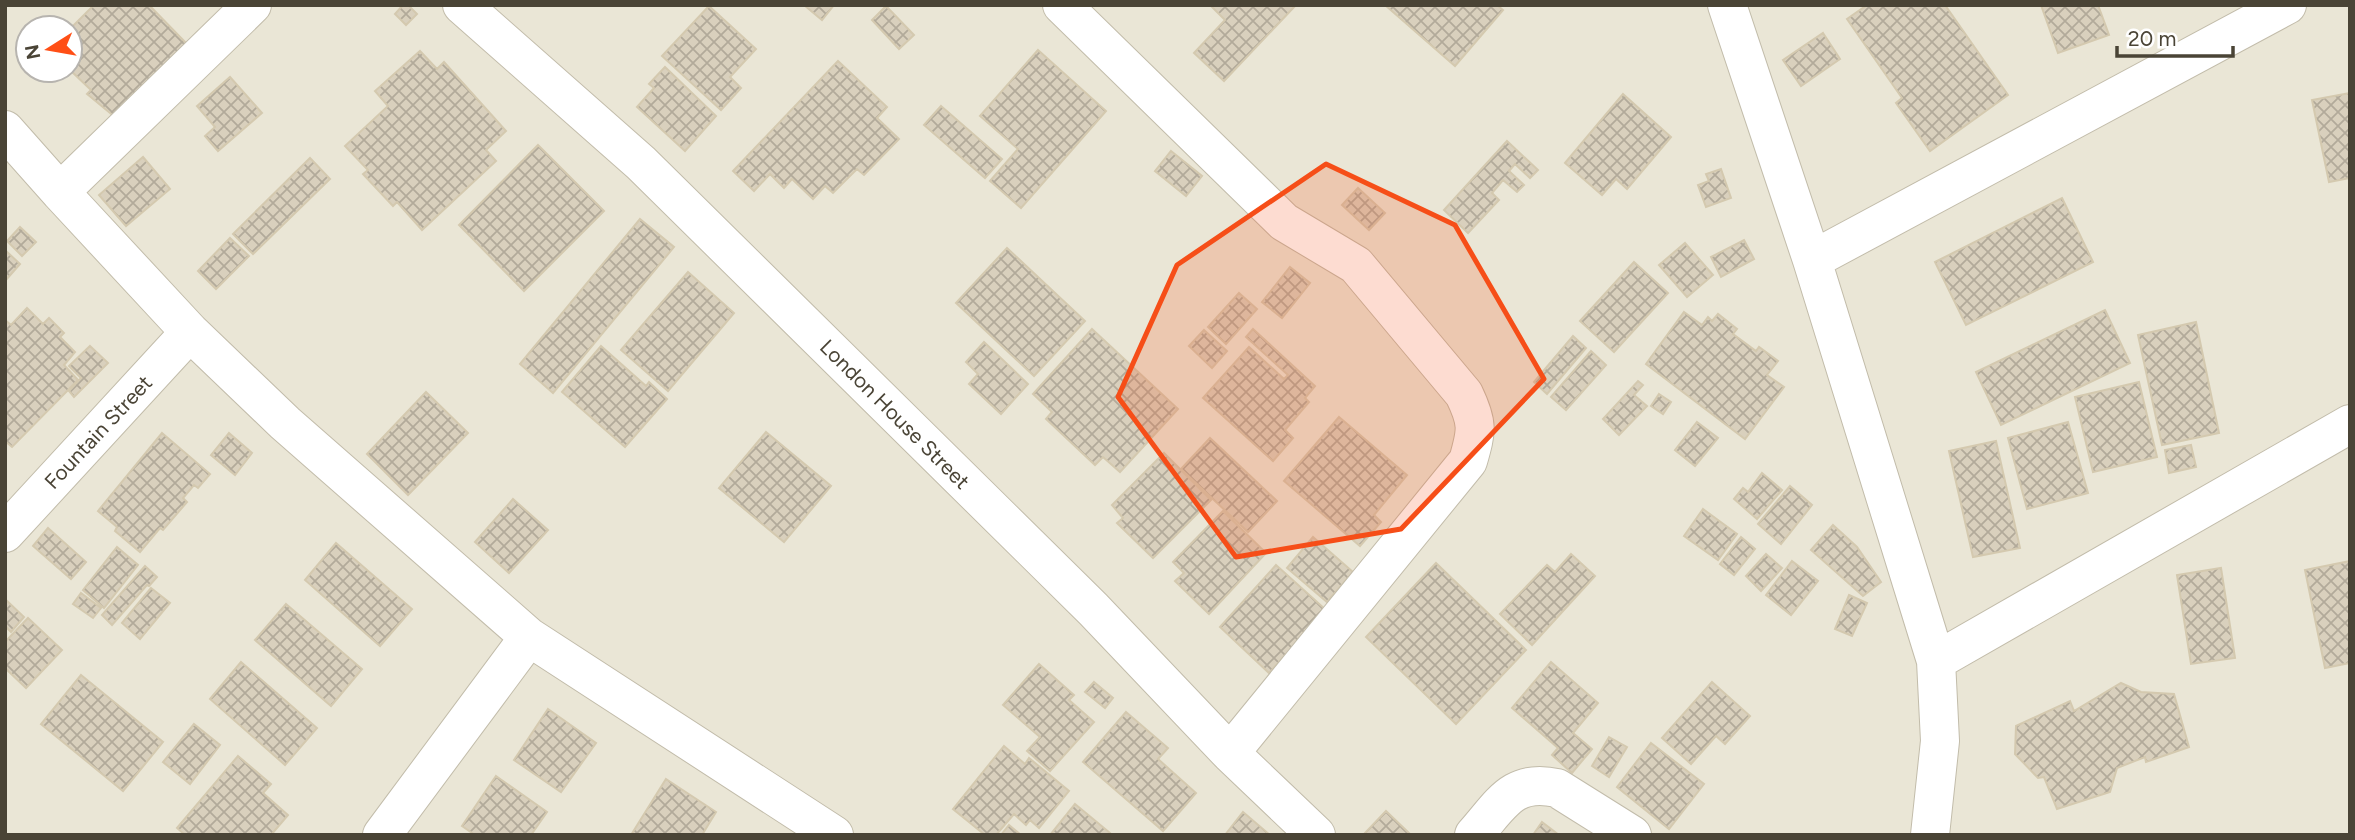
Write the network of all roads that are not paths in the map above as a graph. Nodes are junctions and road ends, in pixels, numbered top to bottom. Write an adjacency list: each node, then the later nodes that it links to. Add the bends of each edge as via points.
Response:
1 (252, 5): 7 (street)
2 (462, 5): 14 (street, London House Street, via 641,163 1093,609)
3 (1062, 5): 14 (street, via 1284,222 1356,265 1464,394 1474,413 1476,433 1468,461)
4 (1727, 5): 8 (street)
5 (2287, 5): 8 (street)
6 (5, 130): 7 (street)
7 (60, 192): 9 (street)
8 (1812, 260): 13 (street)
9 (190, 331): 11 (street, Fountain Street); 12 (street, via 285,423)
10 (2350, 424): 13 (street)
11 (5, 533)
12 (530, 637): 15 (street); 16 (street)
13 (1936, 661): 20 (street, via 1940,741)
14 (1230, 754): 17 (street, London House Street)
15 (382, 835)
16 (834, 835)
17 (1315, 835)
18 (1474, 835): 19 (street, via 1513,792 1542,785 1557,788)
19 (1632, 835)
20 (1930, 835)

